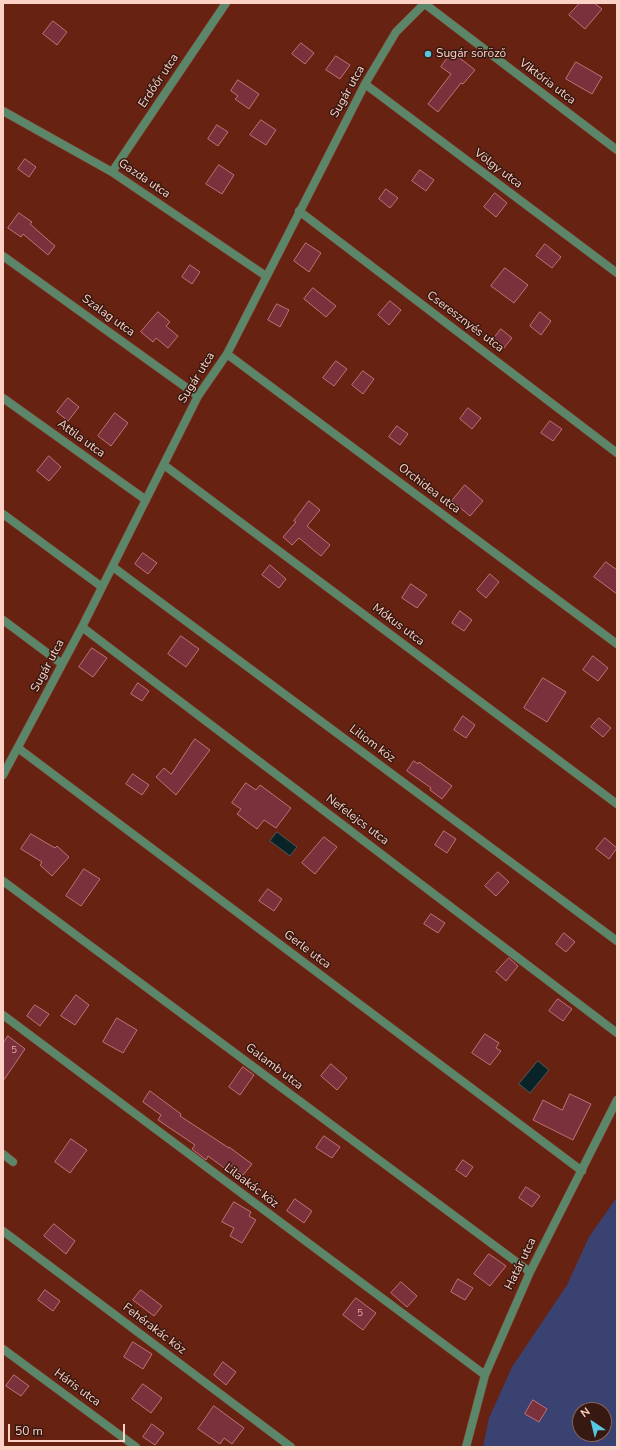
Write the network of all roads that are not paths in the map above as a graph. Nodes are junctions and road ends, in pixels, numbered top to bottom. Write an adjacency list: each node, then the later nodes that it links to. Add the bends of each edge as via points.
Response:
1 (226, 3): 6 (street, Erdőőr utca)
2 (425, 3): 3 (street, Sugár utca, via 396,32); 5 (street, Viktória utca)
3 (365, 84): 7 (street, Sugár utca); 9 (street, Völgy utca)
4 (3, 111): 6 (street, Gazda utca)
5 (617, 150)
6 (112, 172): 10 (street, Gazda utca)
7 (299, 211): 10 (street, Sugár utca); 14 (street, Cseresznyés utca)
8 (3, 256): 12 (street, Szalag utca)
9 (617, 273)
10 (266, 276): 11 (street, Sugár utca)
11 (227, 354): 12 (street, Sugár utca); 22 (street, Orchidea utca)
12 (198, 396): 15 (street, Sugár utca)
13 (3, 398): 16 (street, Attila utca)
14 (617, 453)
15 (164, 465): 16 (street, Sugár utca); 26 (street, Mókus utca)
16 (146, 500): 18 (street, Sugár utca)
17 (3, 514): 19 (street)
18 (113, 567): 19 (street, Sugár utca); 28 (street, Liliom köz)
19 (102, 587): 21 (street, Sugár utca)
20 (3, 620): 23 (street)
21 (82, 627): 23 (street, Sugár utca); 30 (street, Nefelejcs utca)
22 (617, 644)
23 (62, 664): 24 (street, Sugár utca)
24 (18, 748): 25 (street, Sugár utca); 34 (street, Gerle utca)
25 (3, 775)
26 (617, 804)
27 (3, 881): 36 (street, Galamb utca)
28 (617, 941)
29 (3, 1015): 38 (street, Lilaakác köz)
30 (617, 1033)
31 (617, 1100): 34 (street, Határ utca)
32 (3, 1154): 33 (street)
33 (13, 1162)
34 (582, 1171): 36 (street, Határ utca)
35 (3, 1231): 41 (street, Fehérakác köz)
36 (530, 1272): 38 (street, Határ utca)
37 (3, 1349): 40 (street, Háris utca)
38 (485, 1375): 39 (street, Határ utca)
39 (465, 1446)
40 (136, 1447)
41 (291, 1447)

